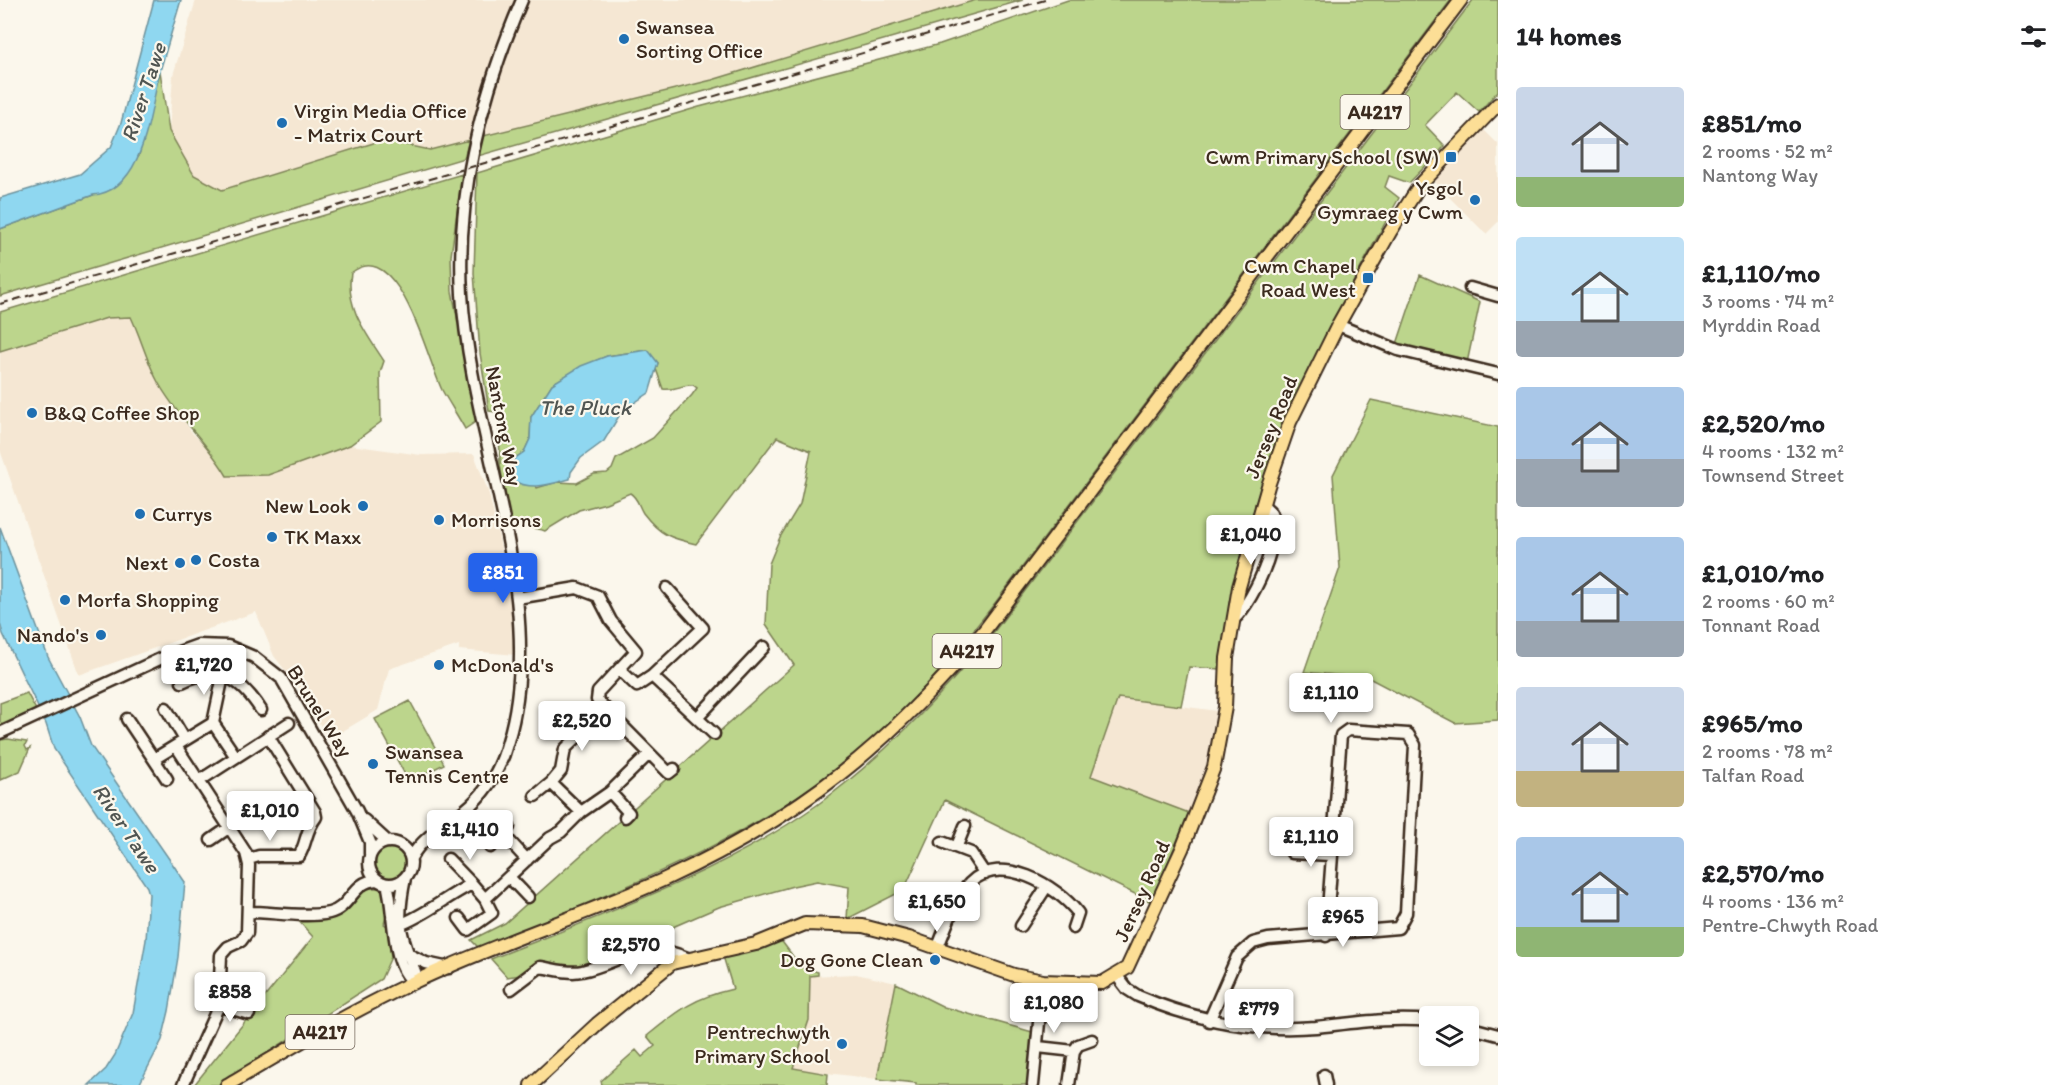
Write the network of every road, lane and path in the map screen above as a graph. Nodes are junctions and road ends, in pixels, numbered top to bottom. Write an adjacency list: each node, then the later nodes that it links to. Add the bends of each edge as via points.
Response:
1 (522, 0): 10 (street, Nantong Way, via 499,55 479,120 469,170 461,256 469,352)
2 (1461, 0): 76 (main road, A4217, via 984,631 902,723 819,792 739,842 665,879)
3 (1498, 104): 6 (main road, Jersey Road, via 1420,185)
4 (1470, 288): 5 (street)
5 (1498, 296)
6 (1338, 325): 7 (street, via 1398,350); 8 (main road, Jersey Road, via 1290,422)
7 (1498, 374)
8 (1262, 505): 11 (main road, Jersey Road); 11 (street, via 1274,517 1265,569 1251,601)
9 (667, 588): 15 (street, via 703,628)
10 (517, 598): 13 (street, via 576,588 594,592 636,651); 43 (street, Nantong Way, via 521,655 517,709 500,765 476,800)
11 (1234, 619): 77 (main road, Jersey Road, via 1214,767 1137,951)
12 (764, 647): 20 (street)
13 (620, 670): 15 (street, via 637,686); 18 (street, via 596,696)
14 (224, 676): 16 (street, via 204,675); 19 (street, via 248,690); 22 (street)
15 (652, 676): 20 (street)
16 (182, 682)
17 (166, 708): 27 (street)
18 (606, 709): 28 (street); 34 (street, via 565,749 561,771)
19 (261, 710)
20 (697, 718): 25 (street)
21 (127, 719): 30 (street)
22 (213, 723): 27 (street); 29 (street)
23 (289, 723): 26 (street)
24 (0, 733): 37 (street, Brunel Way, via 162,658 198,645 228,646 254,657 281,678)
25 (714, 734)
26 (268, 736): 29 (street); 53 (street, via 316,818 306,831 298,856)
27 (180, 743): 30 (street); 33 (street)
28 (650, 754): 31 (street, via 669,773); 35 (street)
29 (236, 757): 33 (street)
30 (154, 759): 32 (street)
31 (674, 769)
32 (167, 779)
33 (199, 781): 42 (street)
34 (551, 783): 36 (street); 39 (street)
35 (610, 792): 39 (street); 40 (street, via 629,813)
36 (535, 796)
37 (357, 811): 45 (street, Brunel Way, via 371,829); 51 (street, Brunel Way, via 370,842)
38 (250, 813): 42 (street)
39 (581, 813): 55 (street)
40 (625, 817)
41 (965, 826): 47 (street)
42 (229, 827): 44 (street); 53 (street)
43 (430, 835): 45 (street, Nantong Way); 52 (street, Nantong Way)
44 (211, 840)
45 (393, 842): 51 (street, via 378,845); 52 (street, via 403,846)
46 (942, 842): 47 (street)
47 (957, 846): 56 (street, via 971,853)
48 (490, 847): 55 (street, via 506,831)
49 (1292, 853): 50 (street)
50 (1331, 855): 72 (street); 72 (street, via 1338,740 1343,731 1404,732 1414,741 1407,913 1398,928)
51 (370, 857): 59 (street, via 370,871); 62 (street)
52 (411, 858): 58 (street)
53 (249, 859): 66 (street)
54 (448, 860): 60 (street)
55 (527, 860): 57 (street)
56 (985, 874): 61 (street, via 1008,871); 67 (street, via 971,883)
57 (508, 877): 63 (street); 64 (street)
58 (405, 878): 59 (street); 69 (street)
59 (382, 882): 62 (street, via 364,882); 79 (street, via 398,950 408,977)
60 (472, 884): 64 (street); 69 (street)
61 (1047, 886): 70 (street); 71 (street, via 1067,900 1078,914)
62 (355, 888): 66 (street, via 342,905 329,913)
63 (528, 897)
64 (485, 899): 68 (street, via 492,913 484,919 468,930)
65 (932, 906): 67 (street)
66 (249, 912): 81 (street, via 245,938 228,946 221,955)
67 (952, 915): 73 (street)
68 (459, 918)
69 (399, 925): 74 (street)
70 (1021, 926)
71 (1073, 928)
72 (1326, 936): 83 (street, via 1268,939 1247,947 1233,965)
73 (937, 949): 75 (main road, via 875,929 805,924 771,939); 78 (main road)
74 (408, 954): 76 (street); 79 (street, via 416,974)
75 (687, 958): 80 (street, via 655,950 630,953 583,971 540,967); 90 (main road, via 651,978)
76 (448, 968): 79 (main road, A4217)
77 (1117, 976): 78 (main road, via 1095,984); 83 (street, via 1138,996)
78 (1043, 981): 88 (street)
79 (414, 982): 92 (main road, A4217)
80 (511, 988)
81 (219, 1005): 82 (street); 91 (street)
82 (249, 1014)
83 (1209, 1021): 84 (street, via 1314,1027)
84 (1419, 1021)
85 (1479, 1030): 86 (street)
86 (1498, 1035)
87 (1092, 1040): 89 (street, via 1078,1045)
88 (1038, 1047): 89 (street); 93 (street)
89 (1074, 1051): 94 (street)
90 (533, 1084)
91 (183, 1085)
92 (227, 1085)
93 (1034, 1085)
94 (1069, 1085)

